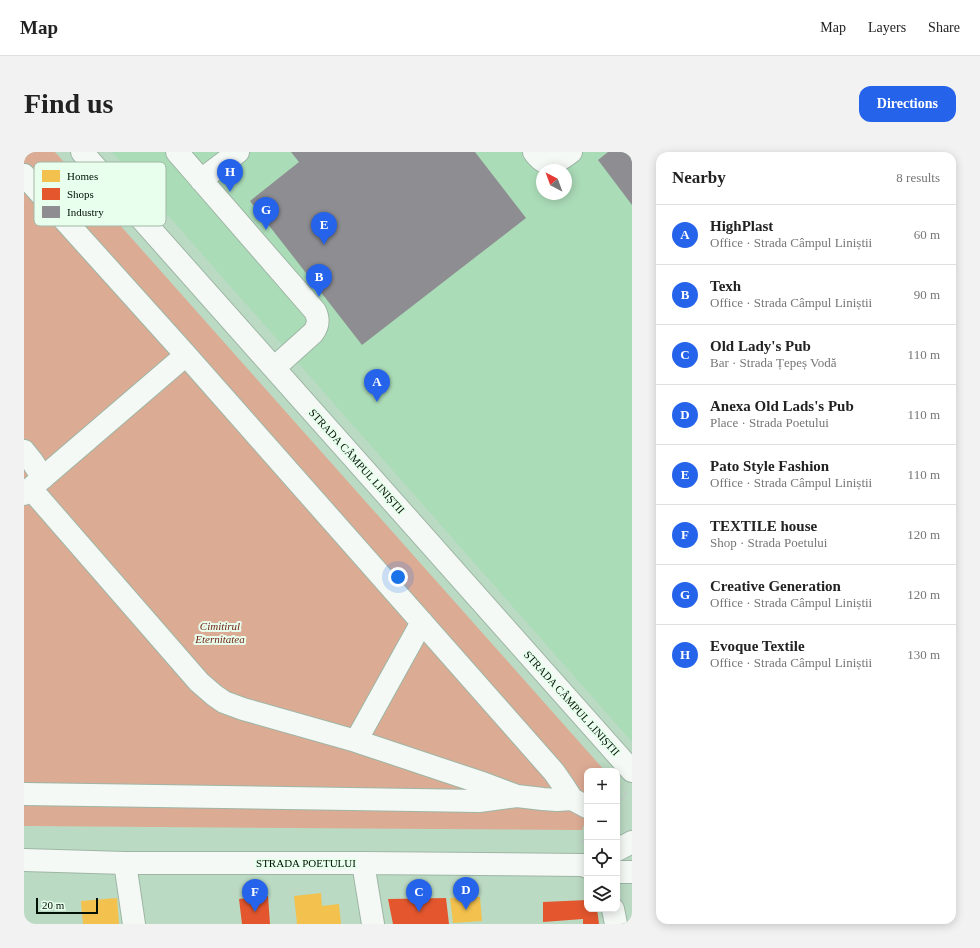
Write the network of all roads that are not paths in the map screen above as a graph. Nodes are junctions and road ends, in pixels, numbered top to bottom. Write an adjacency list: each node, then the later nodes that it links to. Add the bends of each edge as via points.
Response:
1 (82, 152): 6 (street, STRADA CÂMPUL LINIȘTII)
2 (177, 152): 7 (street)
3 (238, 152): 7 (street)
4 (534, 152): 5 (street, via 542,161 548,163 554,163)
5 (571, 152)
6 (91, 162)
7 (201, 180): 13 (street, via 318,316 317,328 313,333)
8 (27, 186): 9 (street)
9 (34, 193)
10 (65, 226): 12 (street)
11 (148, 226): 13 (street, STRADA CÂMPUL LINIȘTII)
12 (186, 355): 15 (street); 16 (street)
13 (274, 368): 18 (street, STRADA CÂMPUL LINIȘTII)
14 (24, 451): 15 (street, via 32,461)
15 (32, 487): 17 (street, via 199,682 214,695 243,709)
16 (422, 622): 17 (street); 21 (street)
17 (356, 741): 20 (street)
18 (632, 771)
19 (24, 794): 20 (street, via 479,802)
20 (517, 796): 21 (street)
21 (579, 803)
22 (632, 842): 23 (street)
23 (620, 848)
24 (24, 860): 25 (street, STRADA POETULUI)
25 (125, 863): 26 (street, STRADA POETULUI); 31 (street)
26 (364, 863): 27 (street, STRADA POETULUI); 32 (street)
27 (584, 865)
28 (620, 872): 29 (street)
29 (632, 872)
30 (614, 912): 33 (street)
31 (134, 924)
32 (373, 924)
33 (616, 924)

